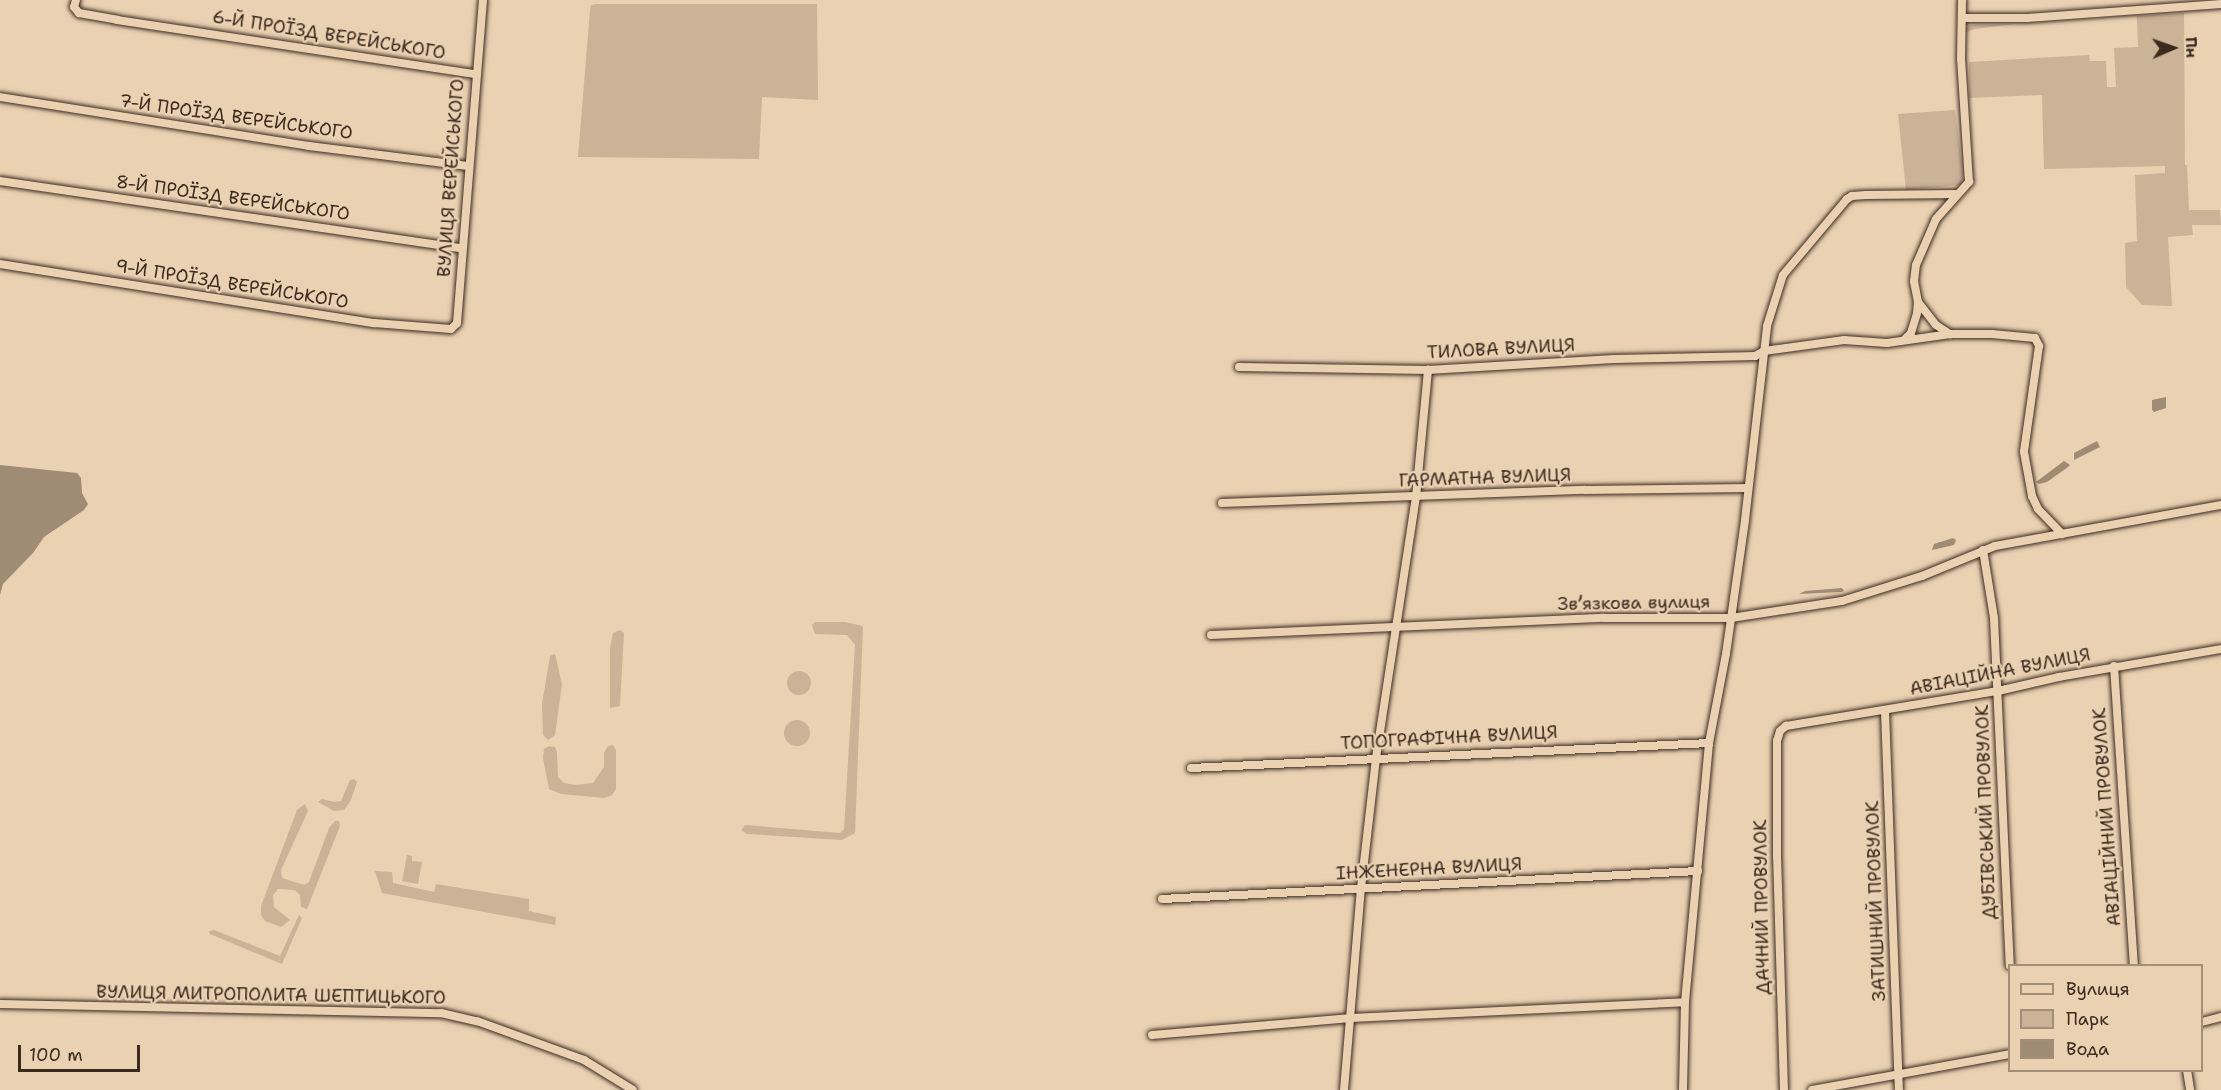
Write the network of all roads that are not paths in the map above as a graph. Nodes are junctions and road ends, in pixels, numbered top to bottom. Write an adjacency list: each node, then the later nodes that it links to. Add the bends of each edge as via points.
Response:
1 (483, 0): 8 (street, ВУЛИЦЯ ВЕРЕЙСЬКОГО)
2 (1962, 0): 7 (street)
3 (2108, 0): 6 (street)
4 (75, 4): 8 (street, 6-Й ПРОЇЗД ВЕРЕЙСЬКОГО, via 80,13 117,20)
5 (2221, 4): 6 (street)
6 (2109, 11): 7 (street, via 2027,18)
7 (1964, 18): 12 (street, via 1961,58 1969,177)
8 (475, 74): 10 (street, ВУЛИЦЯ ВЕРЕЙСЬКОГО)
9 (0, 98): 10 (street, 7-Й ПРОЇЗД ВЕРЕЙСЬКОГО, via 309,146)
10 (468, 165): 13 (street, ВУЛИЦЯ ВЕРЕЙСЬКОГО)
11 (0, 181): 13 (street, 8-Й ПРОЇЗД ВЕРЕЙСЬКОГО)
12 (1957, 194): 15 (street, via 1936,219 1916,266); 19 (street, via 1859,196 1847,200 1783,275 1767,326)
13 (461, 248): 16 (street, ВУЛИЦЯ ВЕРЕЙСЬКОГО)
14 (0, 264): 16 (street, 9-Й ПРОЇЗД ВЕРЕЙСЬКОГО, via 374,322 451,329)
15 (1918, 302): 17 (street, via 1936,325); 18 (street, via 1915,324)
16 (457, 323)
17 (1950, 334): 18 (street, ТИЛОВА ВУЛИЦЯ); 26 (street, ТИЛОВА ВУЛИЦЯ, via 2035,338 2039,346 2024,452 2032,496)
18 (1905, 339): 19 (street, ТИЛОВА ВУЛИЦЯ, via 1887,343 1844,340)
19 (1764, 351): 21 (street, ТИЛОВА ВУЛИЦЯ, via 1755,356 1614,359); 22 (street)
20 (1239, 367): 21 (street, ТИЛОВА ВУЛИЦЯ)
21 (1428, 370): 23 (street)
22 (1748, 488): 23 (street, ГАРМАТНА ВУЛИЦЯ); 28 (street)
23 (1416, 497): 24 (street, ГАРМАТНА ВУЛИЦЯ); 29 (street)
24 (1222, 503)
25 (2221, 505): 26 (street, Звʼязкова вулиця)
26 (2062, 534): 27 (street, Звʼязкова вулиця)
27 (1983, 550): 28 (street, Звʼязкова вулиця, via 1922,576 1842,601); 33 (street, ДУБІВСЬКИЙ ПРОВУЛОК, via 1994,618)
28 (1731, 618): 29 (street, Звʼязкова вулиця, via 1604,618); 36 (street)
29 (1395, 627): 30 (street, Звʼязкова вулиця); 37 (street)
30 (1211, 635)
31 (2221, 649): 32 (street, АВІАЦІЙНА ВУЛИЦЯ)
32 (2114, 666): 33 (street, АВІАЦІЙНА ВУЛИЦЯ); 43 (street, АВІАЦІЙНИЙ ПРОВУЛОК)
33 (1998, 691): 34 (street, АВІАЦІЙНА ВУЛИЦЯ); 42 (street, ДУБІВСЬКИЙ ПРОВУЛОК)
34 (1885, 711): 35 (street, АВІАЦІЙНА ВУЛИЦЯ); 52 (street, ЗАТИШНИЙ ПРОВУЛОК)
35 (1786, 726): 56 (street, ДАЧНИЙ ПРОВУЛОК, via 1777,741)
36 (1709, 743): 37 (street, ТОПОГРАФІЧНА ВУЛИЦЯ); 39 (street)
37 (1376, 758): 38 (street, ТОПОГРАФІЧНА ВУЛИЦЯ); 40 (street)
38 (1191, 768)
39 (1698, 871): 40 (street, ІНЖЕНЕРНА ВУЛИЦЯ); 44 (street)
40 (1361, 888): 41 (street, ІНЖЕНЕРНА ВУЛИЦЯ); 47 (street)
41 (1162, 899)
42 (2010, 964)
43 (2134, 964)
44 (1685, 1002): 47 (street); 55 (street)
45 (0, 1004): 53 (street, ВУЛИЦЯ МИТРОПОЛИТА ШЕПТИЦЬКОГО, via 441,1013 477,1021 584,1060)
46 (2221, 1017): 48 (street)
47 (1351, 1018): 49 (street); 54 (street)
48 (2203, 1022)
49 (1152, 1035)
50 (2008, 1054): 52 (street)
51 (2187, 1072): 59 (street)
52 (1898, 1074): 57 (street); 58 (street, ЗАТИШНИЙ ПРОВУЛОК)
53 (633, 1090)
54 (1344, 1090)
55 (1683, 1090)
56 (1784, 1090)
57 (1812, 1090)
58 (1899, 1090)
59 (2190, 1090)

